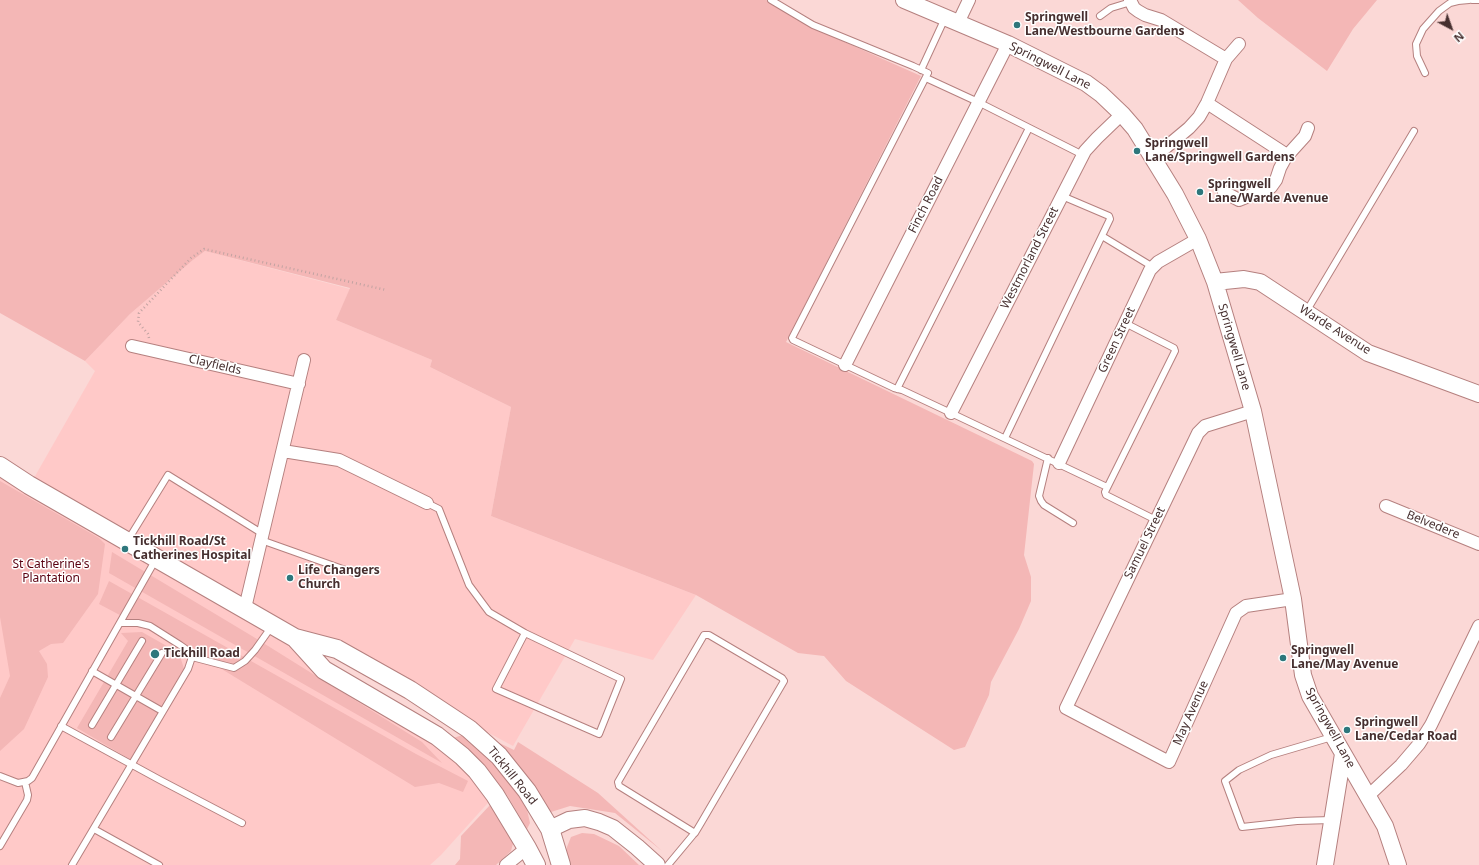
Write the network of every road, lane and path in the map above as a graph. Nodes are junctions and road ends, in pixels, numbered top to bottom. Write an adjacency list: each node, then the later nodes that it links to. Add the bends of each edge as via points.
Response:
1 (771, 0): 13 (lane, via 813,25)
2 (904, 0): 9 (street, Springwell Lane)
3 (969, 0): 9 (street)
4 (1469, 0): 14 (lane, via 1450,3 1423,29 1416,44 1417,56)
5 (1472, 0): 6 (lane)
6 (1479, 0)
7 (1130, 1): 8 (lane, via 1111,8); 12 (street, via 1138,11 1161,20)
8 (1100, 16)
9 (952, 21): 10 (street, Springwell Lane); 13 (lane)
10 (1008, 44): 16 (street, Finch Road); 18 (street, Springwell Lane, via 1086,83)
11 (1239, 44): 12 (street)
12 (1226, 59): 17 (street)
13 (922, 70): 15 (lane, via 928,73)
14 (1425, 73)
15 (926, 78): 16 (lane); 37 (lane, via 792,338)
16 (978, 102): 19 (lane); 37 (street, Finch Road)
17 (1208, 103): 23 (street); 24 (street, via 1199,117)
18 (1122, 114): 22 (street, Westmorland Street); 24 (street, Springwell Lane)
19 (1029, 128): 22 (lane); 39 (lane)
20 (1308, 128): 23 (street, via 1305,136)
21 (1414, 131): 32 (lane)
22 (1083, 155): 26 (street, Westmorland Street)
23 (1287, 155): 25 (street, via 1271,187 1239,200)
24 (1153, 158): 28 (street, Springwell Lane)
25 (1224, 192)
26 (1062, 196): 27 (lane, via 1109,216); 42 (street, Westmorland Street)
27 (1102, 236): 29 (lane); 43 (lane)
28 (1198, 239): 29 (street, Green Street); 30 (street, Springwell Lane)
29 (1153, 267): 33 (street, Green Street)
30 (1215, 282): 32 (street, Warde Avenue, via 1244,279 1260,282); 41 (street, Springwell Lane)
31 (386, 290): 35 (path, via 204,249 192,258 139,313 138,322 148,334)
32 (1306, 312): 40 (street, Warde Avenue, via 1368,353)
33 (1125, 323): 45 (street, Green Street); 47 (lane, via 1174,348 1175,351)
34 (132, 346): 35 (street, Clayfields)
35 (149, 350): 38 (street, Clayfields)
36 (304, 360): 38 (street)
37 (846, 365): 39 (lane)
38 (299, 384): 44 (street)
39 (897, 389): 42 (lane)
40 (1479, 394)
41 (1253, 411): 50 (street, Samuel Street, via 1205,426 1198,433); 57 (street, Springwell Lane)
42 (951, 413): 43 (lane)
43 (1005, 438): 45 (lane)
44 (283, 451): 48 (street, via 338,460); 52 (street)
45 (1054, 461): 47 (lane); 51 (lane, via 1039,496 1044,505)
46 (0, 466): 53 (main road, Tickhill Road)
47 (1107, 487): 50 (lane, via 1106,495)
48 (427, 503): 62 (lane, via 439,509 469,585 489,612)
49 (1386, 506): 54 (street, Belvedere)
50 (1156, 520): 70 (street, Samuel Street)
51 (1073, 523)
52 (262, 537): 53 (lane, via 168,475); 56 (lane); 58 (street)
53 (128, 541): 55 (main road, Tickhill Road)
54 (1479, 544)
55 (156, 558): 58 (main road, Tickhill Road); 59 (lane)
56 (354, 573)
57 (1293, 599): 70 (street, May Avenue, via 1246,606 1236,613 1169,762); 75 (street, Springwell Lane, via 1303,675 1310,696)
58 (245, 608): 60 (main road, Tickhill Road)
59 (120, 623): 66 (lane, via 150,626 190,652); 67 (lane)
60 (273, 624): 63 (main road, Tickhill Road); 66 (lane, via 255,650 234,668)
61 (1479, 626): 80 (street, via 1431,725 1419,744)
62 (525, 633): 62 (lane, via 622,679 599,734 496,689)
63 (295, 638): 83 (main road, Tickhill Road, via 337,649 410,690 469,729 499,756 527,791); 87 (main road, Tickhill Road, via 324,670 437,736 462,756 495,795)
64 (142, 641): 68 (lane)
65 (162, 653): 69 (lane)
66 (192, 657): 71 (lane)
67 (92, 671): 68 (lane); 73 (lane)
68 (116, 685): 69 (lane); 72 (lane)
69 (135, 696): 71 (lane); 74 (lane)
70 (1066, 708)
71 (162, 711): 77 (lane)
72 (92, 725)
73 (61, 726): 77 (lane); 79 (lane, via 32,778)
74 (111, 737)
75 (1333, 737): 76 (street, Springwell Lane); 81 (lane, via 1271,755 1239,770 1225,781 1242,827 1297,820)
76 (1343, 754): 80 (street, Springwell Lane); 81 (street)
77 (132, 765): 82 (lane); 84 (lane)
78 (0, 776): 79 (lane, via 18,784)
79 (25, 782): 86 (lane, via 27,800)
80 (1368, 796): 96 (street, Springwell Lane, via 1385,826)
81 (1332, 820): 95 (street)
82 (242, 823)
83 (550, 828): 87 (main road); 92 (main road, Tickhill Road); 93 (street, via 569,820 586,818 599,822 613,828)
84 (94, 829): 88 (lane); 89 (lane)
85 (695, 833): 85 (lane, via 784,681 709,635 704,636 618,782 620,786); 94 (lane)
86 (0, 846)
87 (527, 848): 90 (street); 91 (main road, Tickhill Road)
88 (72, 865)
89 (159, 865)
90 (506, 865)
91 (536, 865)
92 (561, 865)
93 (657, 865)
94 (668, 865)
95 (1325, 865)
96 (1398, 865)

